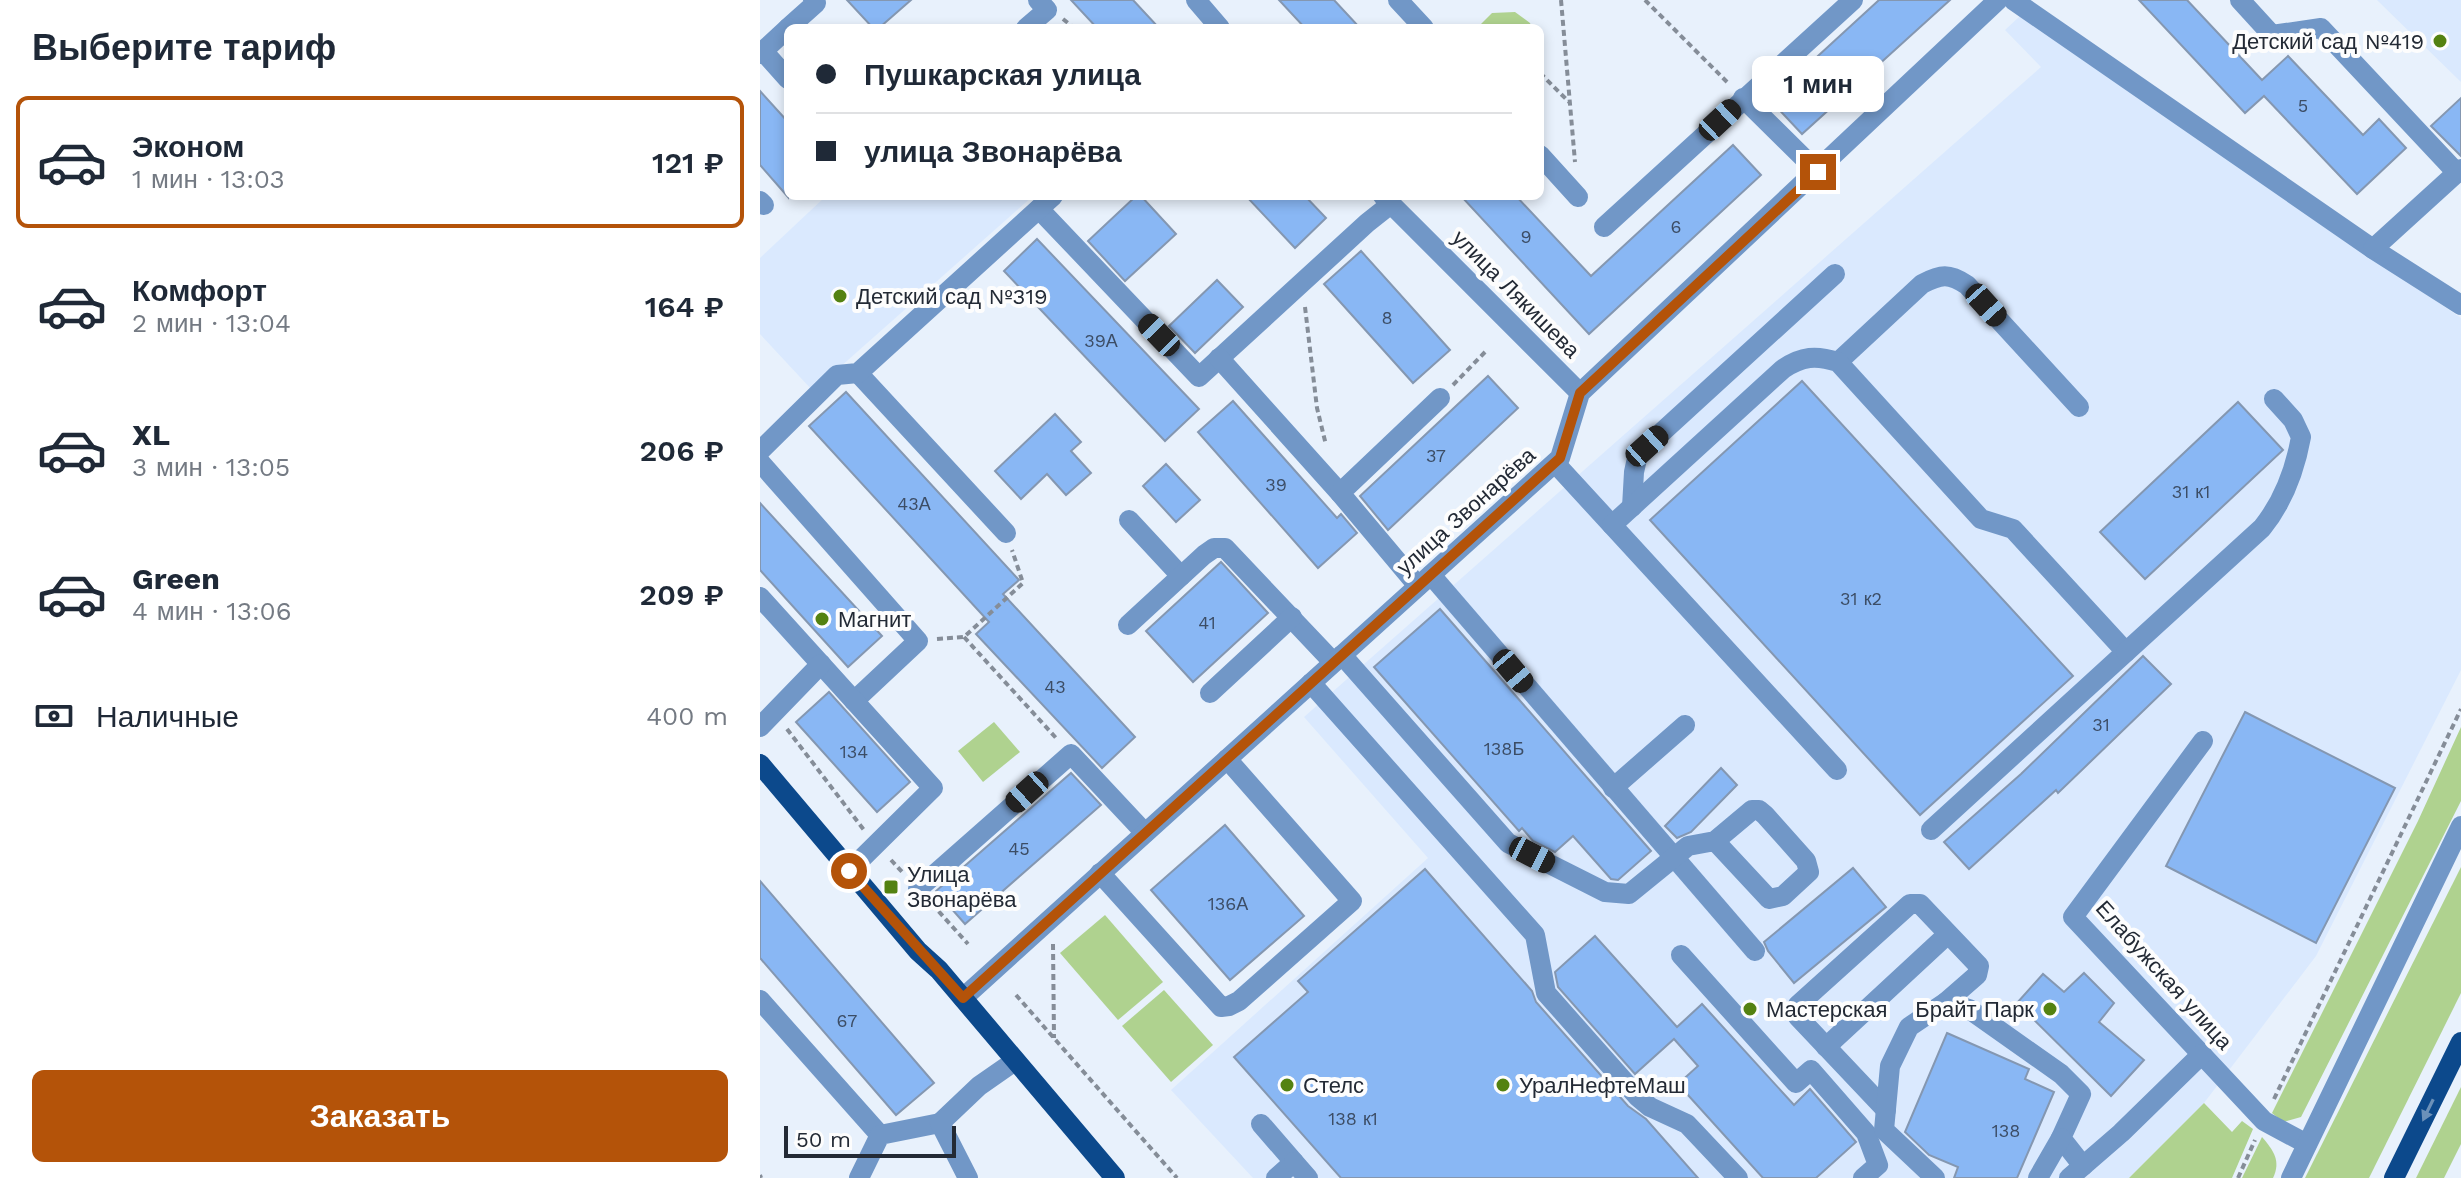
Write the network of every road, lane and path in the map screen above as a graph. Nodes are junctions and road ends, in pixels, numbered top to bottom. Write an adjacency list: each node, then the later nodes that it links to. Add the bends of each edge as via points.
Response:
1 (813, 0): 11 (street, via 816,3)
2 (1038, 0): 12 (street, via 1047,10)
3 (1196, 0): 13 (street)
4 (1398, 0): 14 (street)
5 (1561, 0): 20 (path)
6 (1645, 0): 19 (path)
7 (1853, 0): 19 (street)
8 (1998, 0): 23 (street)
9 (2013, 0): 28 (street)
10 (2240, 0): 22 (street, via 2272,35 2321,28)
11 (792, 24)
12 (1031, 24)
13 (1217, 24)
14 (1420, 24)
15 (784, 32): 16 (street)
16 (762, 52): 17 (street)
17 (784, 75)
18 (1544, 77): 20 (path)
19 (1743, 98): 23 (street); 27 (street)
20 (1570, 104): 24 (path)
21 (1544, 159): 24 (street)
22 (2459, 171): 28 (street)
23 (1818, 172): 36 (street)
24 (1578, 197)
25 (1387, 200): 30 (street); 36 (street, улица Лякишева)
26 (1046, 203): 33 (street, via 1199,377); 35 (street)
27 (1604, 227)
28 (2373, 249): 31 (street)
29 (1835, 274): 45 (street, via 1638,454)
30 (1302, 282): 33 (street); 41 (path, via 1317,408)
31 (2461, 305)
32 (1486, 351): 37 (path)
33 (1219, 358): 44 (street)
34 (1838, 362): 39 (street, via 1922,284 1952,275); 45 (street, via 1808,356 1794,361); 56 (street, via 1981,519 2013,529)
35 (858, 373): 40 (street, via 837,375); 48 (street)
36 (1580, 393): 43 (street, улица Звонарёва)
37 (1440, 398): 44 (street)
38 (2274, 399): 56 (street, via 2301,437 2275,512)
39 (2079, 407)
40 (760, 451)
41 (1328, 451)
42 (760, 462): 55 (street)
43 (1555, 463): 47 (street); 50 (street, улица Звонарёва)
44 (1340, 493): 50 (street)
45 (1632, 507): 47 (street)
46 (1129, 520): 49 (street)
47 (1612, 525): 69 (street)
48 (1006, 533): 54 (path, via 1023,583)
49 (1181, 576): 52 (street, via 1214,548 1225,548); 53 (street)
50 (1424, 580): 57 (street, улица Звонарёва); 70 (street)
51 (760, 597): 58 (street)
52 (1292, 617): 57 (street); 60 (street)
53 (1128, 625)
54 (964, 637): 55 (path); 66 (path)
55 (918, 641): 61 (street)
56 (2126, 652): 72 (street)
57 (1338, 659): 59 (street, улица Звонарёва); 76 (street, via 1508,843 1617,895 1629,894)
58 (821, 664): 61 (street); 63 (street)
59 (1311, 683): 67 (street, улица Звонарёва); 109 (street, via 1535,935 1546,993 1638,1097 1687,1124)
60 (1210, 693)
61 (854, 701): 75 (street, via 933,788)
62 (2461, 709): 95 (path)
63 (767, 720): 75 (path)
64 (1685, 725): 70 (street)
65 (2203, 741): 92 (street, Елабужская улица, via 2073,917)
66 (1071, 754): 73 (street); 79 (street)
67 (1227, 759): 73 (street, улица Звонарёва); 78 (street, via 1352,901 1239,1001 1221,1007)
68 (760, 764): 77 (main road)
69 (1837, 770)
70 (1613, 788): 76 (street)
71 (2461, 826): 100 (street)
72 (1931, 830)
73 (1145, 833): 78 (street, улица Звонарёва)
74 (1715, 841): 74 (street, via 1746,814 1759,810 1806,861 1809,872 1783,896 1769,899); 76 (street, via 1688,846)
75 (876, 844): 77 (street); 79 (path)
76 (1673, 859): 83 (street)
77 (849, 871): 86 (main road)
78 (1100, 873): 86 (street, улица Звонарёва)
79 (918, 889): 82 (path)
80 (1948, 934): 88 (street, via 1979,966 1977,975); 91 (street); 91 (street, via 1920,904 1910,904 1798,1005 1798,1017)
81 (1053, 942): 89 (path)
82 (968, 944)
83 (1755, 951)
84 (1681, 955): 110 (street, via 1796,1083 1811,1070 1866,1133 1878,1165)
85 (1016, 995): 89 (path)
86 (963, 998): 93 (main road)
87 (760, 1000): 98 (street)
88 (1946, 1002): 94 (street, via 1909,1027 1890,1066); 99 (street, via 1969,1009 2081,1094)
89 (1054, 1038): 106 (path)
90 (2461, 1042): 115 (main road, one-way to 115)
91 (1826, 1047): 94 (street)
92 (2202, 1054): 95 (street, Елабужская улица); 102 (street)
93 (1015, 1061): 96 (street); 105 (main road)
94 (1886, 1110): 111 (street, via 1884,1130)
95 (2264, 1121): 100 (street, Елабужская улица); 113 (path)
96 (940, 1123): 98 (street); 104 (street)
97 (1261, 1124): 101 (street)
98 (880, 1135): 103 (street)
99 (2061, 1138): 102 (street); 112 (street)
100 (2307, 1144): 114 (street)
101 (1294, 1162): 107 (street); 108 (street)
102 (2076, 1172)
103 (859, 1178)
104 (968, 1178)
105 (1115, 1178)
106 (1177, 1178)
107 (1276, 1178)
108 (1308, 1178)
109 (1738, 1178)
110 (1863, 1178)
111 (1935, 1178)
112 (2038, 1178)
113 (2238, 1178)
114 (2291, 1178)
115 (2394, 1178)

